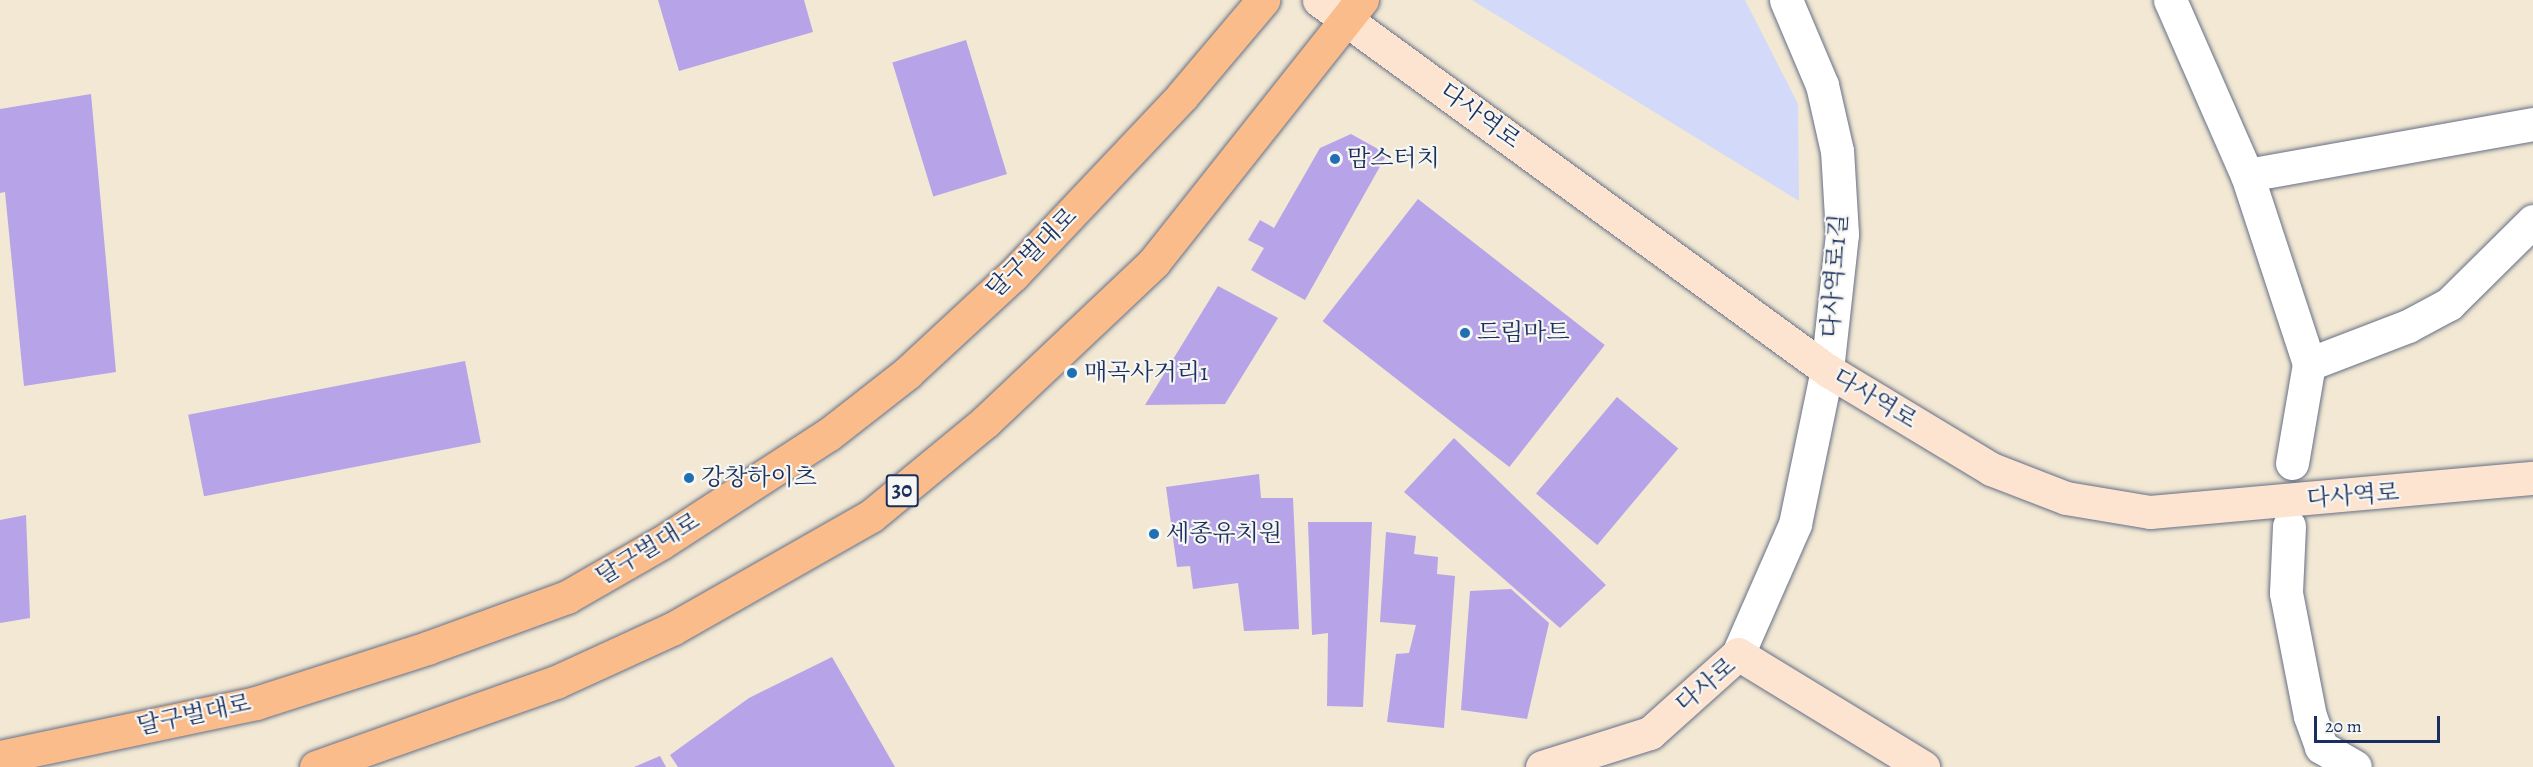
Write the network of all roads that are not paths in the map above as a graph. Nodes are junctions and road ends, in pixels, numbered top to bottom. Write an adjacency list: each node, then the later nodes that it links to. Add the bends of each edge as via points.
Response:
1 (1263, 0): 15 (main road, 달구벌대로, via 1182,96 1013,275 907,373 829,434 661,543 567,597 427,648 256,703)
2 (1319, 0): 5 (street, 다사역로)
3 (1786, 0): 10 (street, 다사역로1길, via 1822,85 1837,151 1842,234)
4 (2170, 0): 7 (street)
5 (1356, 10): 10 (street, 다사역로); 16 (main road, 30, via 1154,262 985,422 871,516 672,629 556,682)
6 (2533, 124): 7 (street)
7 (2247, 175): 9 (street)
8 (2533, 221): 9 (street, via 2450,304 2408,326 2346,345)
9 (2309, 364): 11 (street)
10 (1827, 370): 12 (street, 다사역로, via 1991,470 2066,498 2150,512); 14 (street, 다사역로1길, via 1795,524)
11 (2292, 463)
12 (2533, 478)
13 (2289, 526): 19 (street, via 2286,593 2310,716 2321,747)
14 (1738, 654): 17 (street, 다사로, via 1650,733); 18 (street, 다사로)
15 (0, 757)
16 (316, 767)
17 (1542, 767)
18 (1923, 767)
19 (2355, 767)

